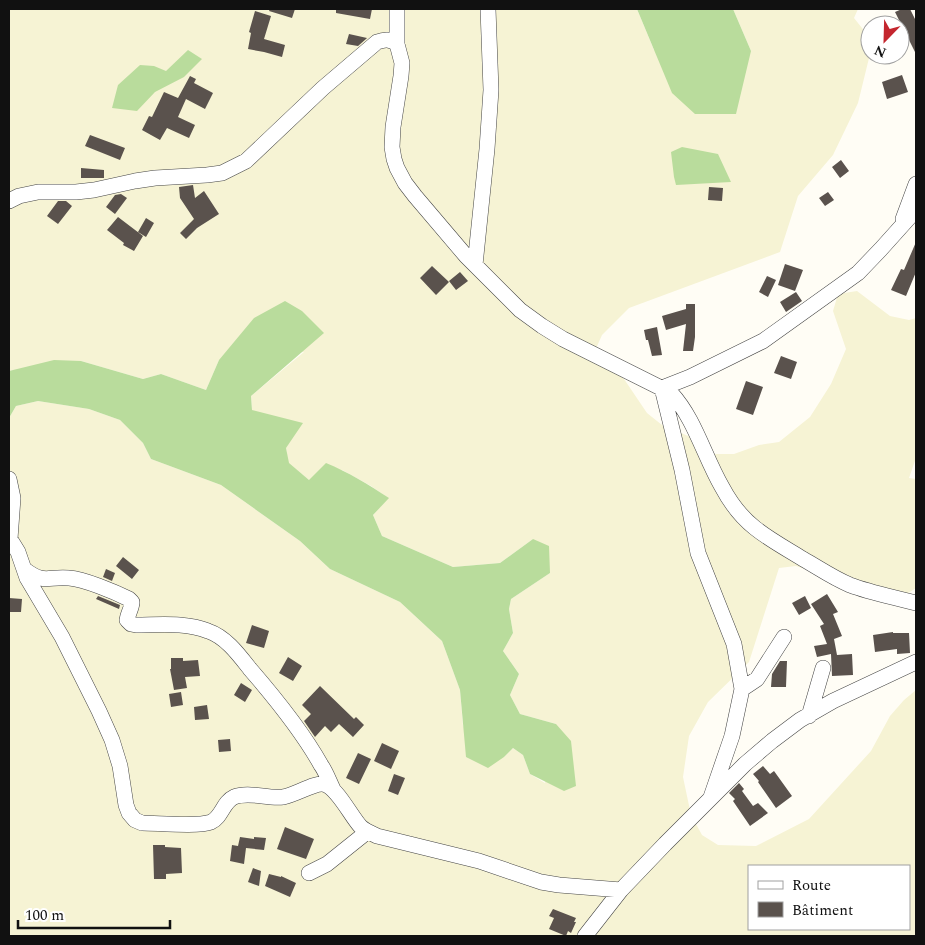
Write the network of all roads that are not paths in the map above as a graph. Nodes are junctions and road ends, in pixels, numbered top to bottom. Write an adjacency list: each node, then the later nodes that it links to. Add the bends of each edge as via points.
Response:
1 (397, 9): 3 (street)
2 (488, 9): 8 (street, via 491,90)
3 (397, 44): 5 (street, via 384,39 377,42 246,161 222,173 155,178 76,192 38,192); 8 (street, via 402,63 393,127 394,159 405,183)
4 (916, 184): 7 (street)
5 (9, 201)
6 (916, 210): 7 (street)
7 (900, 227): 9 (street, via 858,273 764,341)
8 (475, 266): 9 (street, via 520,310 542,326)
9 (662, 388): 12 (street, via 682,407 720,484 754,527 831,576 866,590); 16 (street, via 698,553 734,644)
10 (9, 479): 11 (street, via 13,498 10,539)
11 (24, 570): 18 (street, via 47,580 81,580 129,599 132,606 127,620 131,624 195,627 222,639 276,699 322,766); 18 (street, via 62,637 112,740 126,805 135,820 142,823 198,824 219,816 227,803 237,796 284,797 323,784)
12 (916, 603)
13 (784, 637): 16 (street, via 757,679)
14 (916, 662): 17 (street, via 833,701)
15 (823, 668): 17 (street)
16 (742, 689): 19 (street, via 732,736)
17 (809, 716): 19 (street, via 772,741)
18 (333, 789): 20 (street)
19 (711, 797): 22 (street)
20 (367, 832): 21 (street, via 327,864); 22 (street, via 479,861 541,882)
21 (310, 873)
22 (621, 890): 23 (street)
23 (584, 936)

